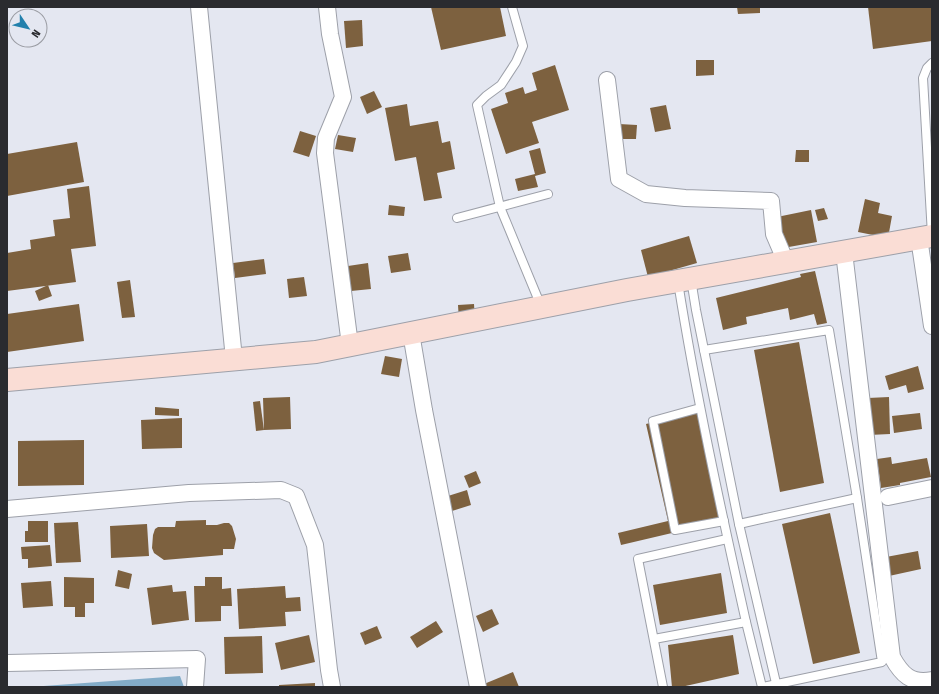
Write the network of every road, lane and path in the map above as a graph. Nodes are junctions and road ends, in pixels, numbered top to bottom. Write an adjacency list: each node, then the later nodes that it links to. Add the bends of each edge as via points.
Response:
1 (199, 7): 18 (street)
2 (327, 7): 16 (street, via 343,97 326,138 325,153)
3 (512, 7): 7 (lane, via 523,46 516,62 500,85 477,105)
4 (932, 63): 9 (lane, via 923,78)
5 (607, 80): 11 (street, via 619,179 646,194 771,201 774,234)
6 (548, 194): 7 (lane)
7 (500, 207): 8 (lane); 13 (lane)
8 (457, 218)
9 (928, 236): 10 (street); 14 (street)
10 (844, 252): 11 (street); 31 (street, via 892,657 899,670 908,678 922,682)
11 (786, 262): 12 (street)
12 (685, 281): 13 (street); 17 (lane); 20 (lane)
13 (541, 307): 15 (street)
14 (932, 326)
15 (411, 333): 16 (street); 35 (street)
16 (350, 345): 18 (street, via 316,352)
17 (704, 350): 23 (lane, via 829,330); 26 (lane)
18 (234, 359): 19 (street)
19 (7, 380)
20 (700, 408): 25 (lane); 25 (lane, via 653,421 675,530)
21 (932, 488): 22 (street)
22 (888, 496)
23 (857, 498): 26 (lane); 32 (lane, via 882,662)
24 (7, 509): 34 (street, via 189,493 281,490 296,496 315,545)
25 (724, 521): 27 (lane)
26 (739, 524): 32 (lane)
27 (727, 539): 28 (lane); 29 (lane, via 638,559)
28 (746, 622): 29 (lane); 37 (lane)
29 (654, 639): 36 (lane)
30 (7, 663): 33 (street, via 197,659)
31 (932, 680)
32 (776, 683): 37 (lane)
33 (195, 687)
34 (332, 687)
35 (478, 687)
36 (663, 687)
37 (762, 687)

